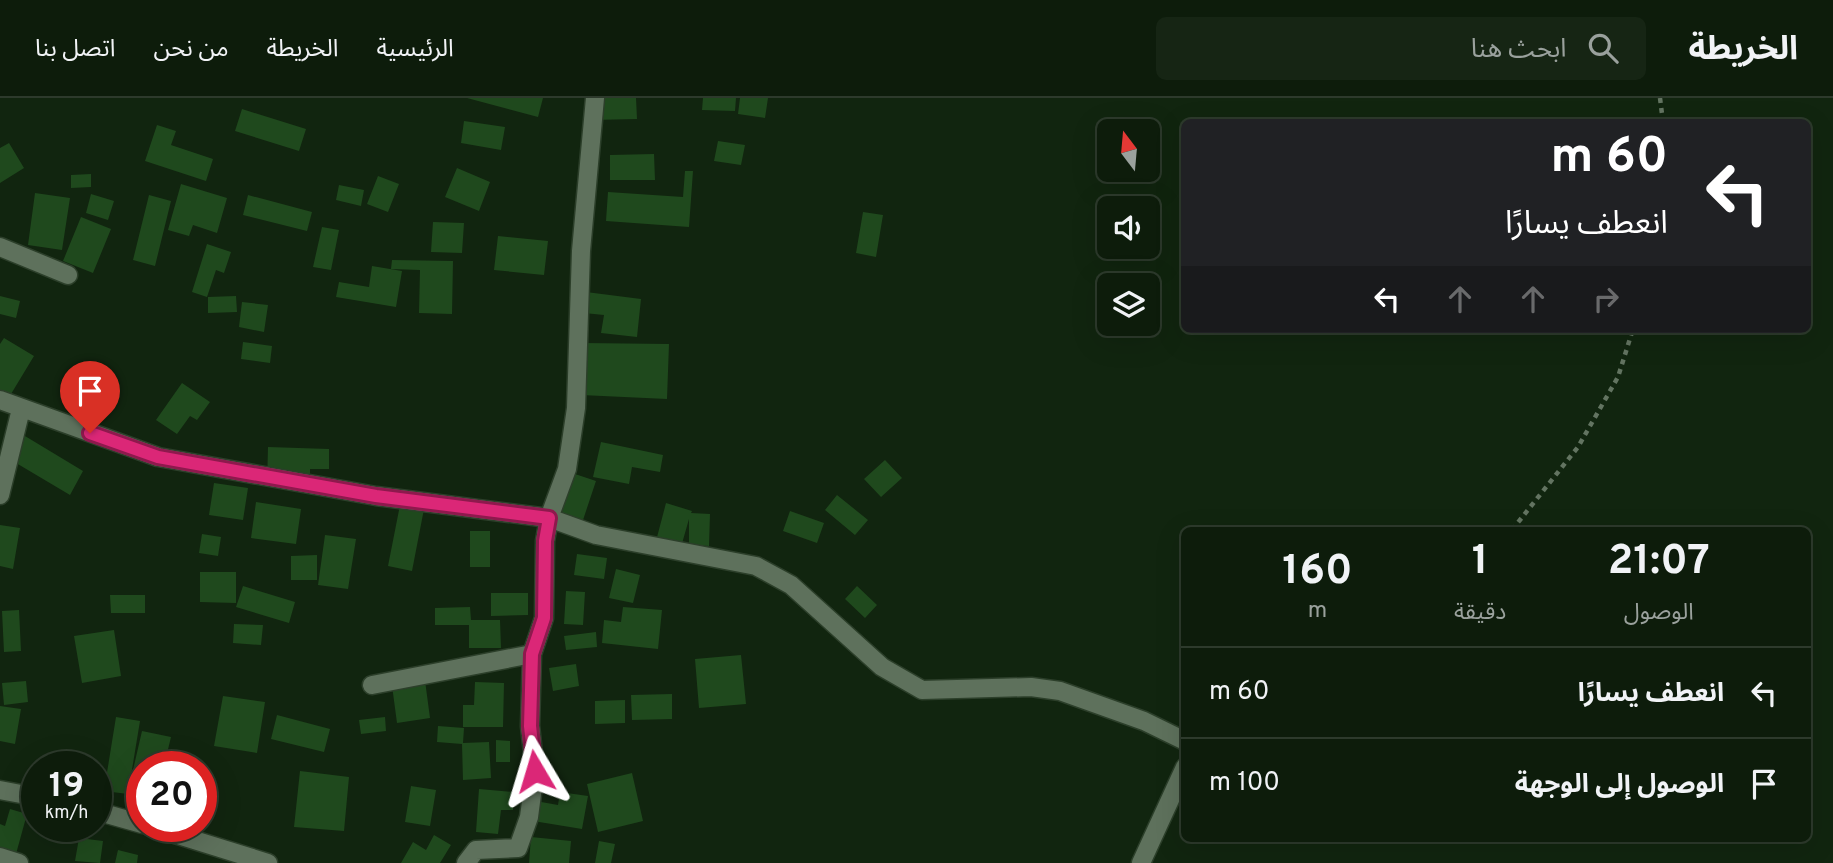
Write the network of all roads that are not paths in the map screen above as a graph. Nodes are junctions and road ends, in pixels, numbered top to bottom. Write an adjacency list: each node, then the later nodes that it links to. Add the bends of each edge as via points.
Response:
1 (595, 98): 7 (street, via 581,251 576,408 567,469)
2 (2, 254): 3 (street)
3 (68, 275)
4 (0, 400): 5 (street)
5 (22, 409): 6 (street); 7 (street, via 158,457 376,496)
6 (0, 495)
7 (549, 518): 8 (street, via 544,618); 10 (street, via 596,535 756,566 791,585 882,667 922,690 1031,687 1060,691)
8 (532, 654): 9 (street); 19 (street, via 530,726 535,771 524,838 514,850 476,850)
9 (372, 685)
10 (1181, 739)
11 (1181, 775): 20 (street)
12 (0, 790): 13 (street)
13 (21, 794)
14 (188, 842): 16 (street)
15 (0, 857): 17 (street)
16 (225, 857): 18 (street)
17 (19, 863)
18 (268, 863)
19 (466, 863)
20 (1141, 863)

